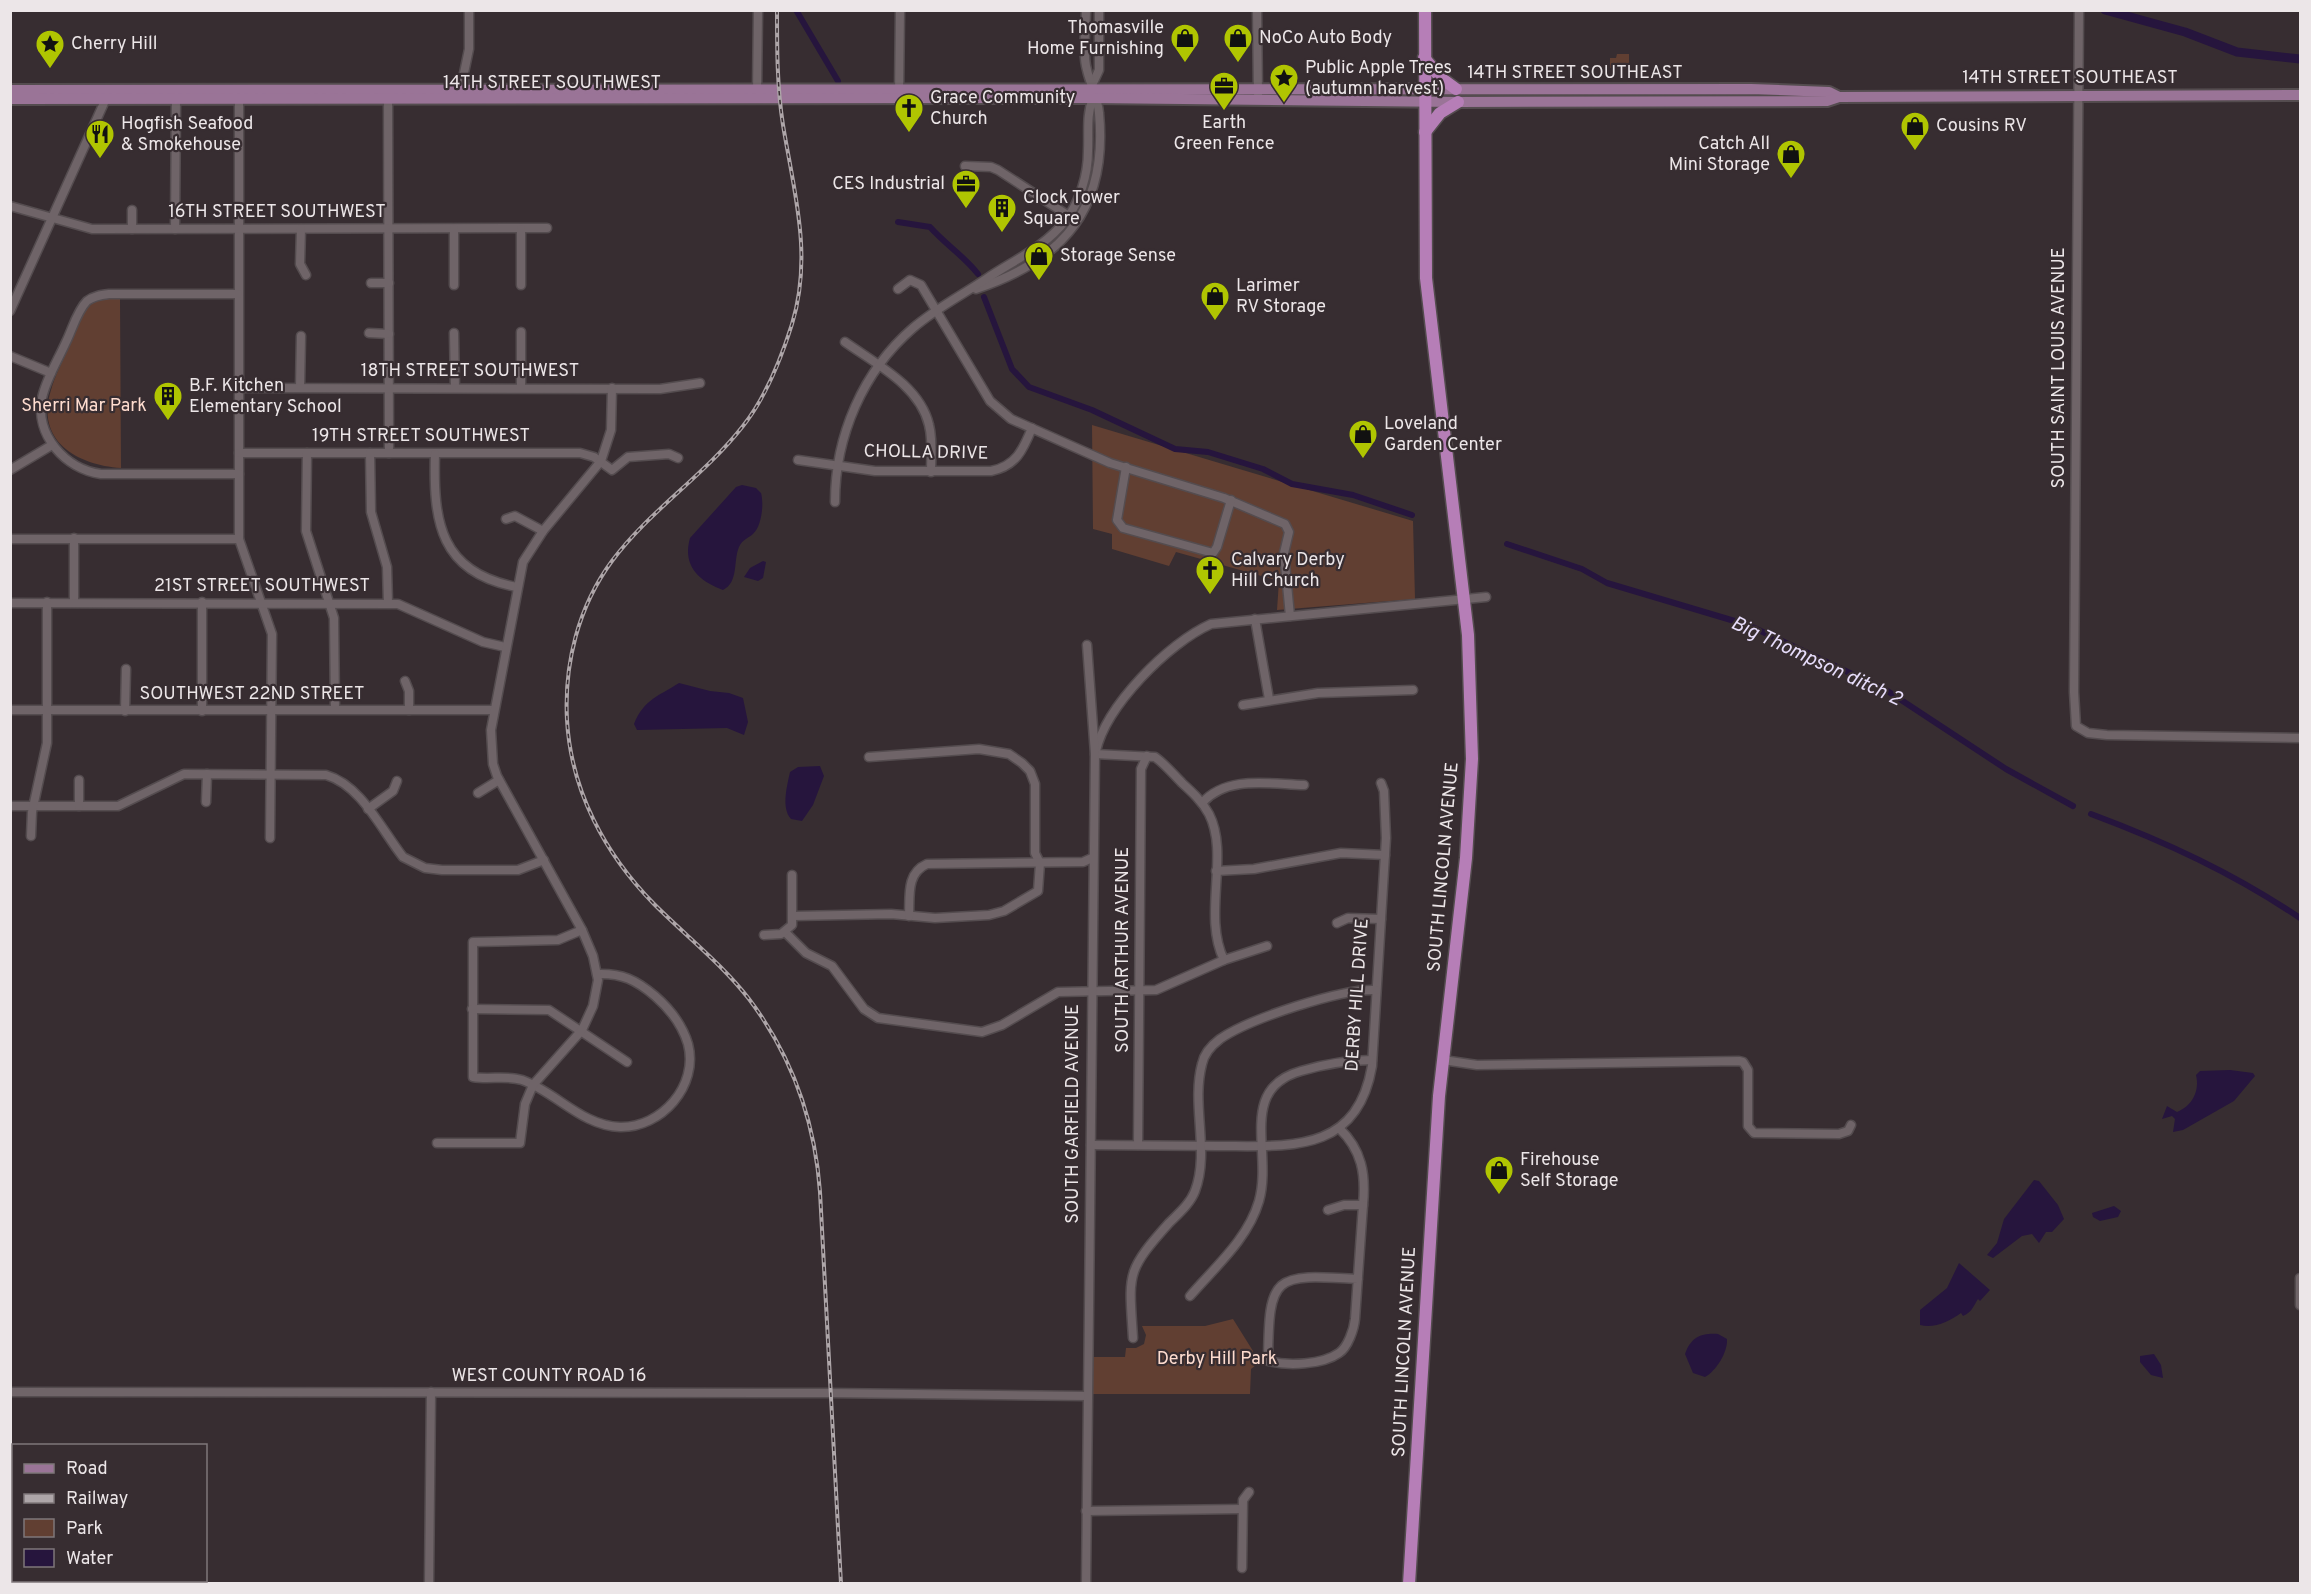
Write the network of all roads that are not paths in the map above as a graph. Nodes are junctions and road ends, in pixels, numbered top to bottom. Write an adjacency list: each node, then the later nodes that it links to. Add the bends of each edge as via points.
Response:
1 (468, 10): 19 (street)
2 (758, 10): 20 (street)
3 (900, 10): 16 (street)
4 (1086, 10): 12 (street, via 1086,69)
5 (1100, 10): 12 (street, via 1099,70)
6 (1257, 10): 17 (street)
7 (1425, 10): 9 (highway, SOUTH LINCOLN AVENUE)
8 (2079, 10): 21 (street, SOUTH SAINT LOUIS AVENUE)
9 (1424, 58): 23 (highway, SOUTH LINCOLN AVENUE); 24 (highway)
10 (1751, 89): 13 (main road, 14TH STREET SOUTHEAST); 24 (main road, 14TH STREET SOUTHEAST); 28 (main road, via 1733,98 1689,98)
11 (10, 90): 14 (main road, 14TH STREET SOUTHWEST)
12 (1093, 90): 16 (main road, 14TH STREET SOUTHWEST); 17 (main road, 14TH STREET SOUTHEAST); 34 (street, via 1088,110 1086,172); 50 (street, via 1099,110 1098,169 1080,220 1042,258)
13 (1797, 91): 25 (main road, 14TH STREET SOUTHEAST, via 1829,92); 29 (main road, via 1793,96 1759,96)
14 (108, 94): 15 (main road, 14TH STREET SOUTHWEST); 26 (main road, 14TH STREET SOUTHWEST); 27 (main road, 14TH STREET SOUTHWEST); 35 (street)
15 (239, 94): 18 (main road, 14TH STREET SOUTHWEST); 27 (main road, 14TH STREET SOUTHWEST); 39 (street)
16 (899, 94): 20 (main road, 14TH STREET SOUTHWEST)
17 (1258, 94): 23 (main road, 14TH STREET SOUTHEAST)
18 (388, 95): 19 (main road, 14TH STREET SOUTHWEST); 41 (street)
19 (464, 95): 20 (main road, 14TH STREET SOUTHWEST)
20 (757, 95)
21 (2078, 95): 22 (main road, 14TH STREET SOUTHEAST); 25 (main road, 14TH STREET SOUTHEAST); 119 (street, SOUTH SAINT LOUIS AVENUE, via 2076,726 2088,733 2107,735)
22 (2301, 95)
23 (1425, 96): 24 (main road, 14TH STREET SOUTHEAST); 30 (highway, SOUTH LINCOLN AVENUE)
24 (1457, 96): 28 (main road, 14TH STREET SOUTHEAST); 30 (highway)
25 (1839, 97): 29 (main road, 14TH STREET SOUTHEAST, via 1827,101)
26 (10, 99)
27 (176, 99): 38 (street)
28 (1679, 102): 29 (main road, 14TH STREET SOUTHEAST)
29 (1754, 102)
30 (1425, 132): 94 (highway, SOUTH LINCOLN AVENUE, via 1427,296)
31 (965, 166): 34 (street, via 998,170)
32 (10, 206): 35 (street, 16TH STREET SOUTHWEST)
33 (132, 210): 37 (street)
34 (1069, 216): 50 (street, via 1048,240)
35 (52, 218): 37 (street, 16TH STREET SOUTHWEST, via 83,228); 53 (street)
36 (547, 228): 43 (street, 16TH STREET SOUTHWEST)
37 (132, 229): 38 (street, 16TH STREET SOUTHWEST)
38 (175, 229): 39 (street, 16TH STREET SOUTHWEST)
39 (239, 229): 40 (street, 16TH STREET SOUTHWEST); 51 (street)
40 (301, 229): 41 (street, 16TH STREET SOUTHWEST); 44 (street, via 300,264)
41 (389, 229): 42 (street, 16TH STREET SOUTHWEST); 46 (street)
42 (454, 229): 43 (street, 16TH STREET SOUTHWEST); 47 (street)
43 (521, 229): 48 (street)
44 (306, 275)
45 (371, 283): 46 (street)
46 (389, 283): 57 (street)
47 (454, 285)
48 (521, 285)
49 (898, 290): 52 (street, via 914,279)
50 (969, 291): 52 (street)
51 (238, 294): 62 (street, via 95,297 81,310); 66 (street)
52 (937, 310): 61 (street, via 913,328); 70 (street, via 990,401 1004,414)
53 (10, 311)
54 (369, 333): 57 (street)
55 (454, 333): 67 (street)
56 (521, 333): 68 (street)
57 (389, 334): 65 (street)
58 (301, 336): 64 (street)
59 (845, 342): 61 (street)
60 (10, 356): 62 (street)
61 (878, 367): 80 (street, via 850,419); 83 (street, via 904,385 922,407 930,430)
62 (51, 373): 71 (street, via 42,406)
63 (700, 383): 69 (street, 18TH STREET SOUTHWEST, via 660,389)
64 (300, 387): 65 (street, 18TH STREET SOUTHWEST); 66 (street, 18TH STREET SOUTHWEST)
65 (389, 387): 67 (street, 18TH STREET SOUTHWEST); 75 (street)
66 (239, 388): 72 (street)
67 (454, 388): 68 (street, 18TH STREET SOUTHWEST)
68 (521, 388): 69 (street, 18TH STREET SOUTHWEST)
69 (612, 388): 79 (street, via 610,430)
70 (1032, 428): 81 (street); 83 (street, CHOLLA DRIVE, via 1020,455 1004,468)
71 (52, 445): 82 (street); 84 (street, via 72,464 94,473)
72 (239, 453): 73 (street, 19TH STREET SOUTHWEST); 84 (street)
73 (307, 453): 74 (street, 19TH STREET SOUTHWEST); 100 (street, via 306,531)
74 (370, 453): 75 (street, 19TH STREET SOUTHWEST); 101 (street, via 371,512 387,567)
75 (389, 453): 76 (street, 19TH STREET SOUTHWEST)
76 (435, 453): 79 (street, 19TH STREET SOUTHWEST, via 580,453); 92 (street, via 434,503 451,551 472,570)
77 (678, 458): 79 (street, 19TH STREET SOUTHWEST, via 669,454 628,457 612,470)
78 (798, 460): 80 (street, CHOLLA DRIVE)
79 (601, 461): 88 (street)
80 (837, 466): 83 (street, CHOLLA DRIVE); 86 (street)
81 (1126, 467): 85 (street); 85 (street, via 1117,520 1123,528 1213,553)
82 (10, 470)
83 (931, 472)
84 (239, 474): 91 (street)
85 (1231, 500): 102 (street, via 1287,526 1284,553)
86 (835, 502)
87 (506, 519): 88 (street, via 515,516)
88 (543, 531): 92 (street, via 523,562)
89 (74, 538): 90 (street); 91 (street); 96 (street)
90 (10, 539)
91 (239, 539): 98 (street)
92 (517, 587): 105 (street)
93 (1486, 597): 94 (street)
94 (1464, 599): 102 (street); 161 (highway, SOUTH LINCOLN AVENUE, via 1470,683 1470,814)
95 (47, 602): 96 (street, 21ST STREET SOUTHWEST); 99 (street, 21ST STREET SOUTHWEST); 114 (street)
96 (74, 602): 97 (street, 21ST STREET SOUTHWEST)
97 (202, 602): 98 (street, 21ST STREET SOUTHWEST); 118 (street)
98 (262, 602): 100 (street, 21ST STREET SOUTHWEST); 111 (street, via 272,634)
99 (10, 603)
100 (331, 603): 101 (street, 21ST STREET SOUTHWEST); 112 (street)
101 (388, 603): 105 (street, 21ST STREET SOUTHWEST, via 406,607 483,642)
102 (1290, 616): 103 (street)
103 (1255, 618): 109 (street); 120 (street, via 1211,624 1178,642 1112,713 1100,732)
104 (1087, 645): 120 (street, SOUTH GARFIELD AVENUE)
105 (505, 647): 116 (street)
106 (126, 669): 117 (street)
107 (405, 681): 115 (street, via 410,690)
108 (1413, 690): 109 (street)
109 (1269, 699): 110 (street)
110 (1244, 705)
111 (271, 709): 112 (street, SOUTHWEST 22ND STREET); 118 (street, SOUTHWEST 22ND STREET); 124 (street)
112 (335, 709): 115 (street, SOUTHWEST 22ND STREET)
113 (10, 710): 114 (street, SOUTHWEST 22ND STREET)
114 (47, 710): 117 (street, SOUTHWEST 22ND STREET); 133 (street, via 46,750)
115 (410, 710): 116 (street, SOUTHWEST 22ND STREET)
116 (494, 710): 126 (street, via 491,742)
117 (125, 711): 118 (street, SOUTHWEST 22ND STREET)
118 (202, 711)
119 (2301, 738)
120 (1095, 754): 121 (street); 140 (street, SOUTH GARFIELD AVENUE)
121 (1147, 756): 132 (street, via 1163,764); 157 (street, SOUTH ARTHUR AVENUE, via 1141,769)
122 (869, 757): 142 (street, via 979,749 1009,754 1030,771 1035,784 1035,853)
123 (207, 774): 124 (street); 131 (street); 135 (street, via 180,775 118,806)
124 (272, 774): 136 (street, via 330,776 349,787); 138 (street)
125 (79, 780): 135 (street)
126 (499, 780): 130 (street); 141 (street)
127 (397, 781): 136 (street, via 393,791)
128 (1381, 783): 139 (street, DERBY HILL DRIVE)
129 (1304, 785): 132 (street, via 1234,784 1217,789)
130 (478, 793)
131 (206, 802)
132 (1202, 803): 143 (street, via 1215,832)
133 (34, 805): 134 (street); 135 (street); 137 (street)
134 (10, 806)
135 (79, 806)
136 (368, 809): 141 (street, via 403,857 425,868 518,870)
137 (31, 836)
138 (270, 838)
139 (1385, 855): 143 (street, via 1341,853 1254,869); 147 (street, DERBY HILL DRIVE)
140 (1092, 858): 142 (street, via 1083,862); 155 (street, SOUTH GARFIELD AVENUE)
141 (544, 860): 149 (street)
142 (1040, 863): 146 (street, via 1038,891 1004,911 935,918); 146 (street, via 923,866 911,880)
143 (1216, 871): 153 (street, via 1216,936)
144 (792, 874): 145 (street)
145 (794, 916): 146 (street); 150 (street)
146 (909, 916)
147 (1381, 919): 148 (street, via 1348,918); 156 (street, DERBY HILL DRIVE)
148 (1337, 923)
149 (582, 930): 154 (street); 158 (street, via 558,940 474,941)
150 (785, 932): 151 (street); 155 (street, via 806,953 832,966 864,1009 885,1020 982,1032 1002,1025 1058,992)
151 (764, 935)
152 (1268, 946): 153 (street)
153 (1224, 960): 157 (street, via 1161,988)
154 (597, 975): 159 (street, via 593,1006); 163 (street, via 621,975 634,980 675,1017 689,1051 688,1073 677,1098 653,1119 614,1126 592,1120)
155 (1091, 990): 157 (street); 167 (street, SOUTH GARFIELD AVENUE)
156 (1376, 990): 160 (street, DERBY HILL DRIVE); 169 (street, via 1359,990 1289,1010 1220,1039 1202,1062)
157 (1138, 991): 168 (street, SOUTH ARTHUR AVENUE)
158 (472, 1009): 159 (street, via 549,1010); 163 (street, via 472,1077 512,1078)
159 (582, 1030): 162 (street); 163 (street)
160 (1372, 1060): 165 (street, DERBY HILL DRIVE, via 1362,1099); 170 (street, via 1337,1061 1279,1079 1264,1100)
161 (1443, 1060): 164 (street, via 1477,1065 1739,1061 1748,1070 1747,1122 1754,1133 1839,1134); 187 (highway, SOUTH LINCOLN AVENUE)
162 (627, 1062)
163 (533, 1085): 166 (street, via 525,1104 520,1143)
164 (1851, 1125)
165 (1339, 1128): 170 (street, DERBY HILL DRIVE, via 1304,1144); 171 (street, via 1353,1143 1360,1159)
166 (437, 1143)
167 (1091, 1144): 168 (street, DERBY HILL DRIVE); 180 (street, SOUTH GARFIELD AVENUE)
168 (1138, 1145): 169 (street, DERBY HILL DRIVE)
169 (1200, 1146): 170 (street, DERBY HILL DRIVE); 177 (street, via 1200,1175 1194,1194 1135,1265 1130,1290)
170 (1263, 1146): 175 (street, via 1260,1195 1248,1226)
171 (1363, 1205): 172 (street); 174 (street)
172 (1328, 1210)
173 (2301, 1278): 176 (street)
174 (1358, 1279): 174 (street, via 1307,1276 1282,1285 1269,1309 1269,1361 1310,1363 1340,1353 1354,1324)
175 (1190, 1296)
176 (2301, 1305)
177 (1133, 1338)
178 (10, 1392): 179 (street, WEST COUNTY ROAD 16)
179 (431, 1392): 180 (street, WEST COUNTY ROAD 16); 185 (street)
180 (1087, 1396): 183 (street, SOUTH GARFIELD AVENUE)
181 (1249, 1492): 182 (street)
182 (1242, 1509): 183 (street); 184 (street)
183 (1086, 1511): 186 (street, SOUTH GARFIELD AVENUE)
184 (1242, 1568)
185 (429, 1584)
186 (1086, 1584)
187 (1409, 1584)

